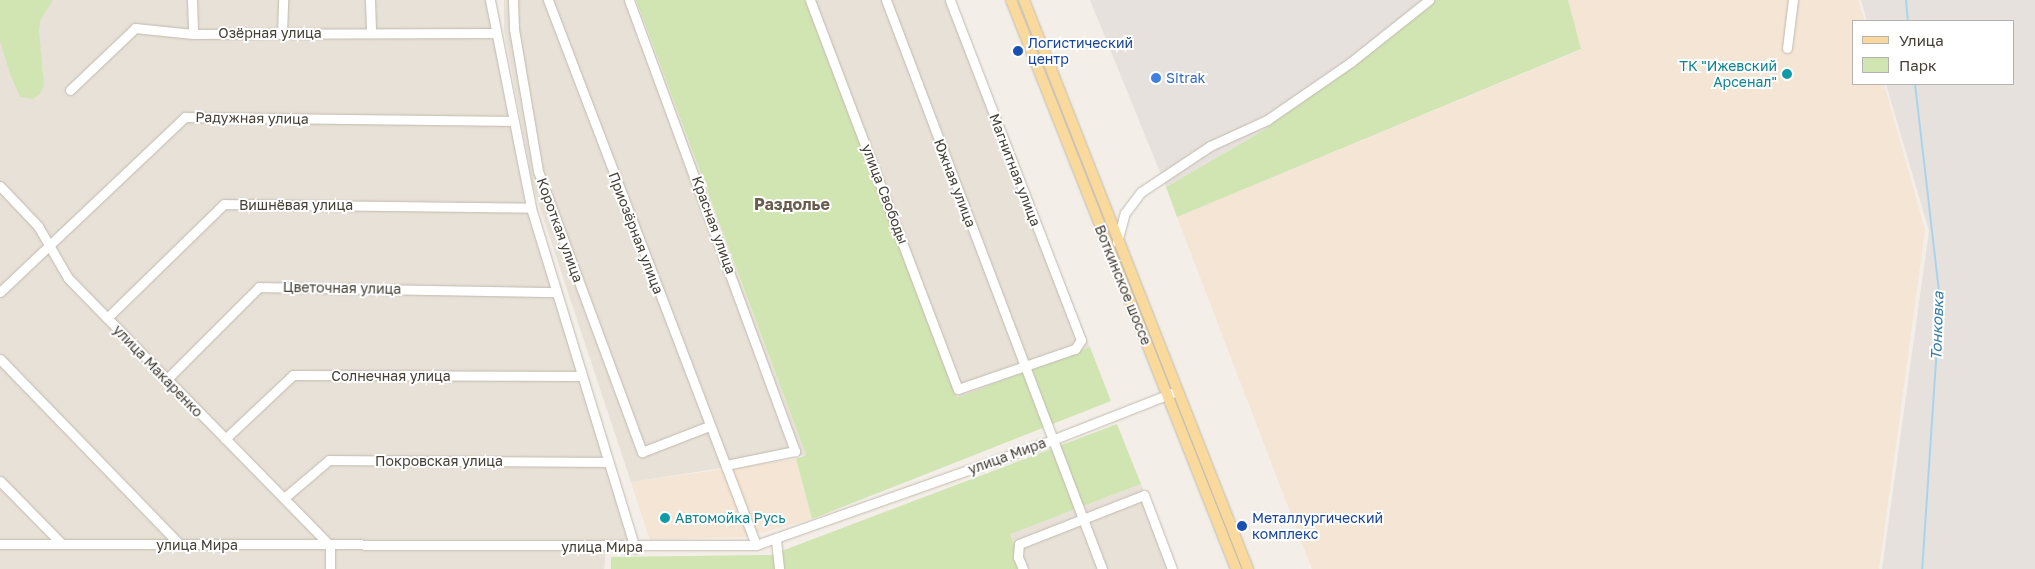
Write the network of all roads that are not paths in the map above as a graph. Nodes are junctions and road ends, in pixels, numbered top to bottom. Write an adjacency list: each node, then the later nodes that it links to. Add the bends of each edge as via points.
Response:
1 (192, 0): 17 (street)
2 (283, 0): 18 (street)
3 (370, 0): 15 (street)
4 (490, 0): 16 (street)
5 (513, 0): 34 (street, Короткая улица, via 514,28 538,171 642,452)
6 (548, 0): 34 (street, Приозёрная улица)
7 (629, 0): 38 (street, Красная улица, via 795,451)
8 (810, 0): 30 (street, улица Свободы, via 958,390)
9 (886, 0): 30 (street, Южная улица)
10 (950, 0): 30 (street, Магнитная улица, via 1081,340 1075,349)
11 (1011, 0): 33 (main road, Воткинское шоссе)
12 (1024, 0): 24 (main road, Воткинское шоссе)
13 (1429, 0): 24 (street, via 1351,62 1266,120 1210,146 1141,192 1125,213)
14 (1793, 0): 19 (street)
15 (370, 32): 16 (street, Озёрная улица); 18 (street, Озёрная улица)
16 (495, 33): 21 (street)
17 (193, 34): 18 (street, Озёрная улица); 20 (street, Озёрная улица, via 135,28)
18 (282, 34)
19 (1787, 48)
20 (70, 90)
21 (513, 121): 23 (street); 25 (street, Радужная улица, via 185,117)
22 (0, 186): 25 (street, улица Макаренко)
23 (531, 208): 27 (street); 28 (street, Вишнёвая улица, via 224,204)
24 (1117, 242): 33 (main road, Воткинское шоссе)
25 (51, 244): 26 (street, Радужная улица); 28 (street, улица Макаренко, via 68,278)
26 (0, 292)
27 (556, 292): 31 (street); 32 (street, Цветочная улица, via 258,287)
28 (107, 318): 32 (street, улица Макаренко)
29 (0, 359): 45 (street)
30 (1025, 365): 36 (street, Южная улица)
31 (581, 376): 35 (street, Солнечная улица, via 294,375); 37 (street)
32 (167, 379): 35 (street, улица Макаренко)
33 (1172, 393): 36 (street, улица Мира); 54 (main road, Воткинское шоссе); 55 (main road, Воткинское шоссе)
34 (710, 426): 38 (street, Приозёрная улица)
35 (226, 439): 40 (street, улица Макаренко)
36 (1052, 440): 41 (street, Южная улица); 42 (street, улица Мира)
37 (607, 462): 40 (street, Покровская улица, via 329,460); 48 (street)
38 (726, 465): 47 (street, Приозёрная улица)
39 (0, 481): 44 (street)
40 (284, 498): 46 (street, улица Макаренко)
41 (1083, 519): 51 (street, via 1018,544 1018,557); 52 (street, Южная улица); 53 (street, via 1144,495)
42 (776, 540): 47 (street, улица Мира); 50 (street)
43 (0, 544): 44 (street, улица Мира)
44 (62, 544): 45 (street, улица Мира)
45 (180, 545): 46 (street, улица Мира)
46 (330, 546): 48 (street, улица Мира); 49 (street)
47 (756, 546): 48 (street, улица Мира)
48 (635, 548)
49 (330, 569)
50 (779, 569)
51 (1023, 569)
52 (1102, 569)
53 (1172, 569)
54 (1236, 569)
55 (1248, 569)

